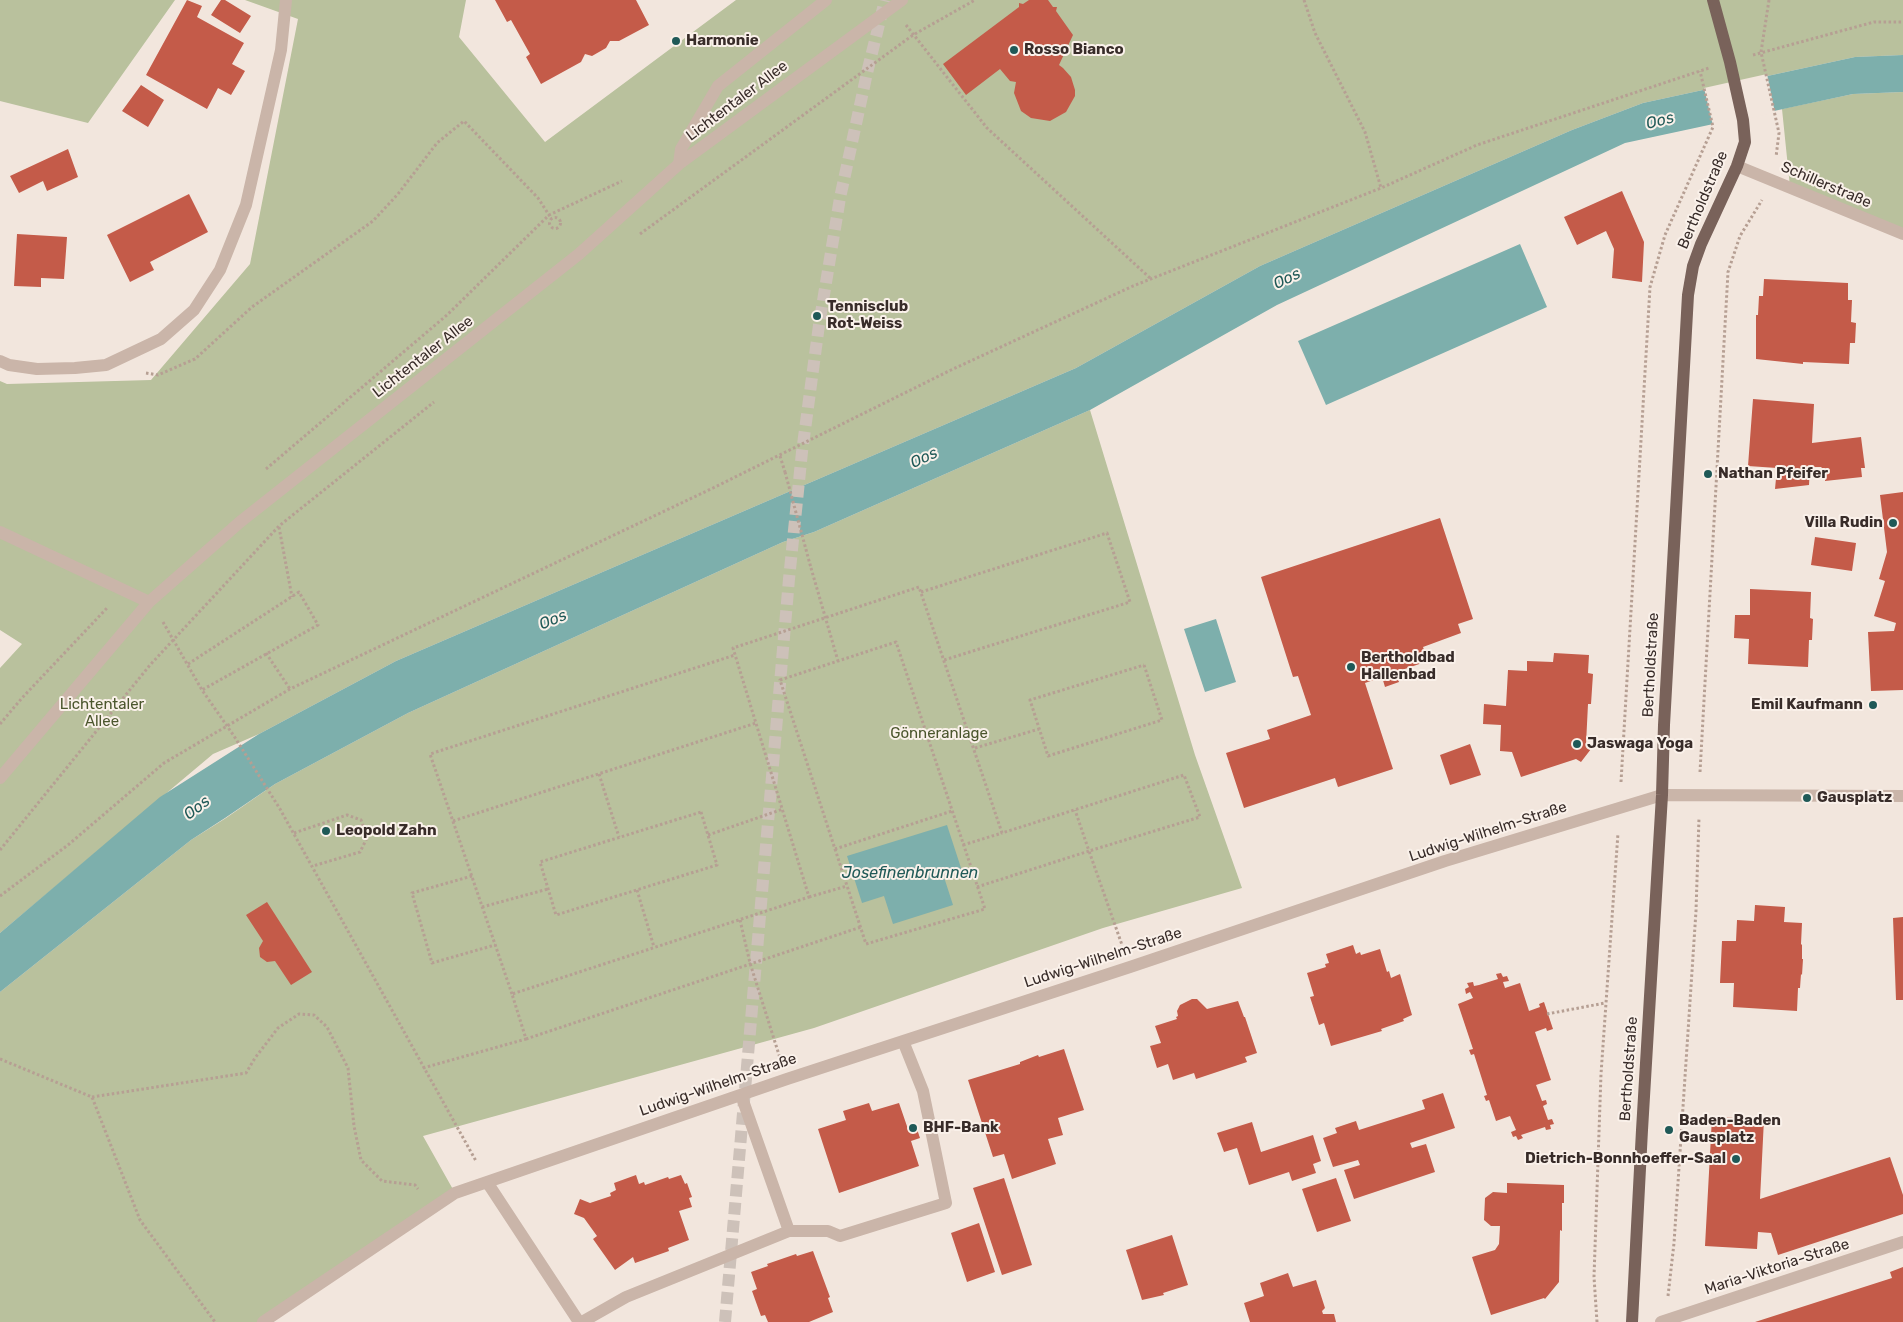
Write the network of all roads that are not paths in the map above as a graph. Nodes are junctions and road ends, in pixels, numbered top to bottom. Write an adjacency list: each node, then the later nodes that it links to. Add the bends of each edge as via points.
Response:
1 (286, 0): 8 (street, via 281,50 246,205 220,270 194,310 161,339 106,364 37,369)
2 (826, 0): 5 (street, via 718,86 682,149)
3 (902, 0): 5 (street, Lichtentaler Allee)
4 (1713, 0): 6 (main road, Bertholdstraße, via 1743,120 1745,142)
5 (679, 164): 10 (street, Lichtentaler Allee, via 579,254 240,522)
6 (1738, 166): 7 (street, Schillerstraße); 12 (main road, Bertholdstraße, via 1700,244 1688,295)
7 (1903, 234)
8 (0, 361)
9 (0, 532): 10 (street)
10 (149, 602): 11 (street, Lichtentaler Allee)
11 (0, 778)
12 (1662, 795): 13 (street, Ludwig-Wilhelm-Straße); 14 (street, Ludwig-Wilhelm-Straße, via 1445,861); 21 (main road, Bertholdstraße)
13 (1903, 796)
14 (904, 1041): 15 (street, Ludwig-Wilhelm-Straße); 17 (street, via 923,1091 946,1203 840,1236 828,1232)
15 (741, 1095): 16 (street, Ludwig-Wilhelm-Straße); 17 (street)
16 (487, 1182): 19 (street, Ludwig-Wilhelm-Straße, via 455,1193); 20 (street)
17 (789, 1231): 20 (street, via 626,1296)
18 (1903, 1242): 22 (street, Maria-Viktoria-Straße)
19 (263, 1322)
20 (581, 1322)
21 (1632, 1322)
22 (1663, 1322)

